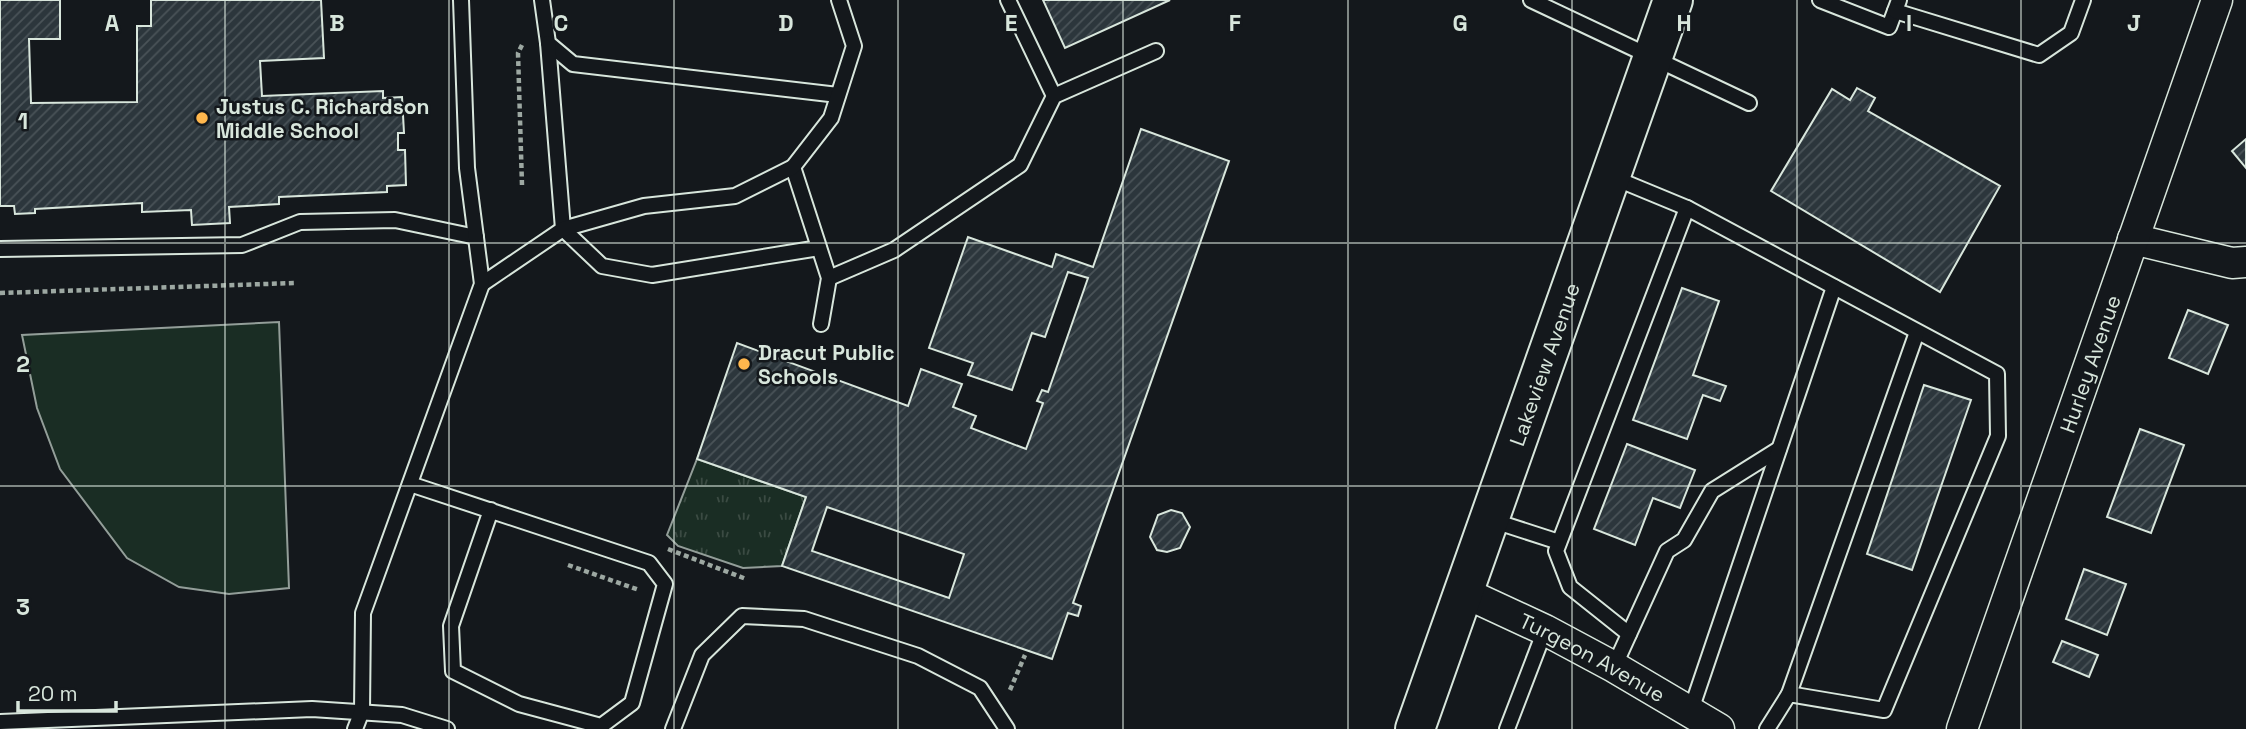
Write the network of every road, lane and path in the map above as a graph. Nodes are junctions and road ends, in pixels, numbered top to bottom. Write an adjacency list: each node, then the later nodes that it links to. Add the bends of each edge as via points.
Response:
1 (461, 0): 23 (lane, via 467,168)
2 (542, 0): 12 (lane)
3 (839, 0): 15 (lane, via 854,46)
4 (1008, 0): 16 (lane)
5 (1531, 0): 14 (lane)
6 (1672, 0): 14 (main road, Lakeview Avenue)
7 (1820, 0): 10 (lane, via 1889,27)
8 (2083, 0): 10 (lane, via 2071,33 2039,55)
9 (2217, 0): 24 (street, Hurley Avenue)
10 (1897, 5)
11 (522, 30): 20 (path, via 518,53)
12 (548, 43): 15 (lane, via 573,65); 22 (lane)
13 (1156, 51): 16 (lane)
14 (1652, 58): 17 (lane); 19 (main road, Lakeview Avenue)
15 (838, 96): 18 (lane, via 831,118)
16 (1054, 96): 28 (lane, via 1020,164 894,250)
17 (1749, 103)
18 (793, 167): 22 (lane, via 735,196 644,206); 25 (lane)
19 (1611, 177): 21 (lane); 38 (main road, Lakeview Avenue)
20 (522, 185)
21 (1687, 208): 31 (lane); 39 (lane)
22 (563, 229): 25 (lane, via 602,266 652,275); 30 (lane)
23 (476, 237): 26 (lane, via 395,220 300,222 242,245); 30 (lane)
24 (2133, 239): 27 (street, via 2232,264); 62 (street, Hurley Avenue)
25 (819, 248): 28 (lane)
26 (0, 249)
27 (2246, 262)
28 (828, 278): 33 (lane)
29 (295, 284): 32 (path)
30 (482, 284): 36 (lane)
31 (1834, 287): 34 (lane); 35 (lane)
32 (0, 293)
33 (821, 324)
34 (1917, 332): 50 (lane); 50 (lane, via 1997,374 1998,436 1884,710)
35 (1779, 449): 46 (lane, via 1712,491 1684,540 1667,551); 52 (lane)
36 (410, 484): 37 (lane); 51 (lane, via 363,613)
37 (491, 510): 37 (lane, via 451,626 453,671 519,704 601,726 632,704 665,584 649,563)
38 (1489, 520): 39 (lane); 44 (main road, Lakeview Avenue)
39 (1559, 542): 46 (lane, via 1556,551 1570,587)
40 (668, 549): 42 (path)
41 (568, 565): 43 (path)
42 (746, 579)
43 (639, 591)
44 (1464, 592): 45 (street, Turgeon Avenue); 58 (main road, Lakeview Avenue)
45 (1545, 630): 48 (street, Turgeon Avenue); 59 (lane)
46 (1629, 634): 48 (lane)
47 (1025, 655): 49 (path)
48 (1614, 667): 52 (street, Turgeon Avenue)
49 (1010, 690)
50 (1788, 694): 61 (lane)
51 (362, 711): 53 (lane, via 312,709); 54 (lane); 55 (lane, via 402,715)
52 (1690, 713): 60 (street, Turgeon Avenue)
53 (0, 722)
54 (355, 729)
55 (447, 729)
56 (673, 729): 57 (lane, via 702,654 742,616 804,619 918,656 980,688)
57 (1007, 729)
58 (1415, 729)
59 (1507, 729)
60 (1719, 729)
61 (1767, 729)
62 (1962, 729)

